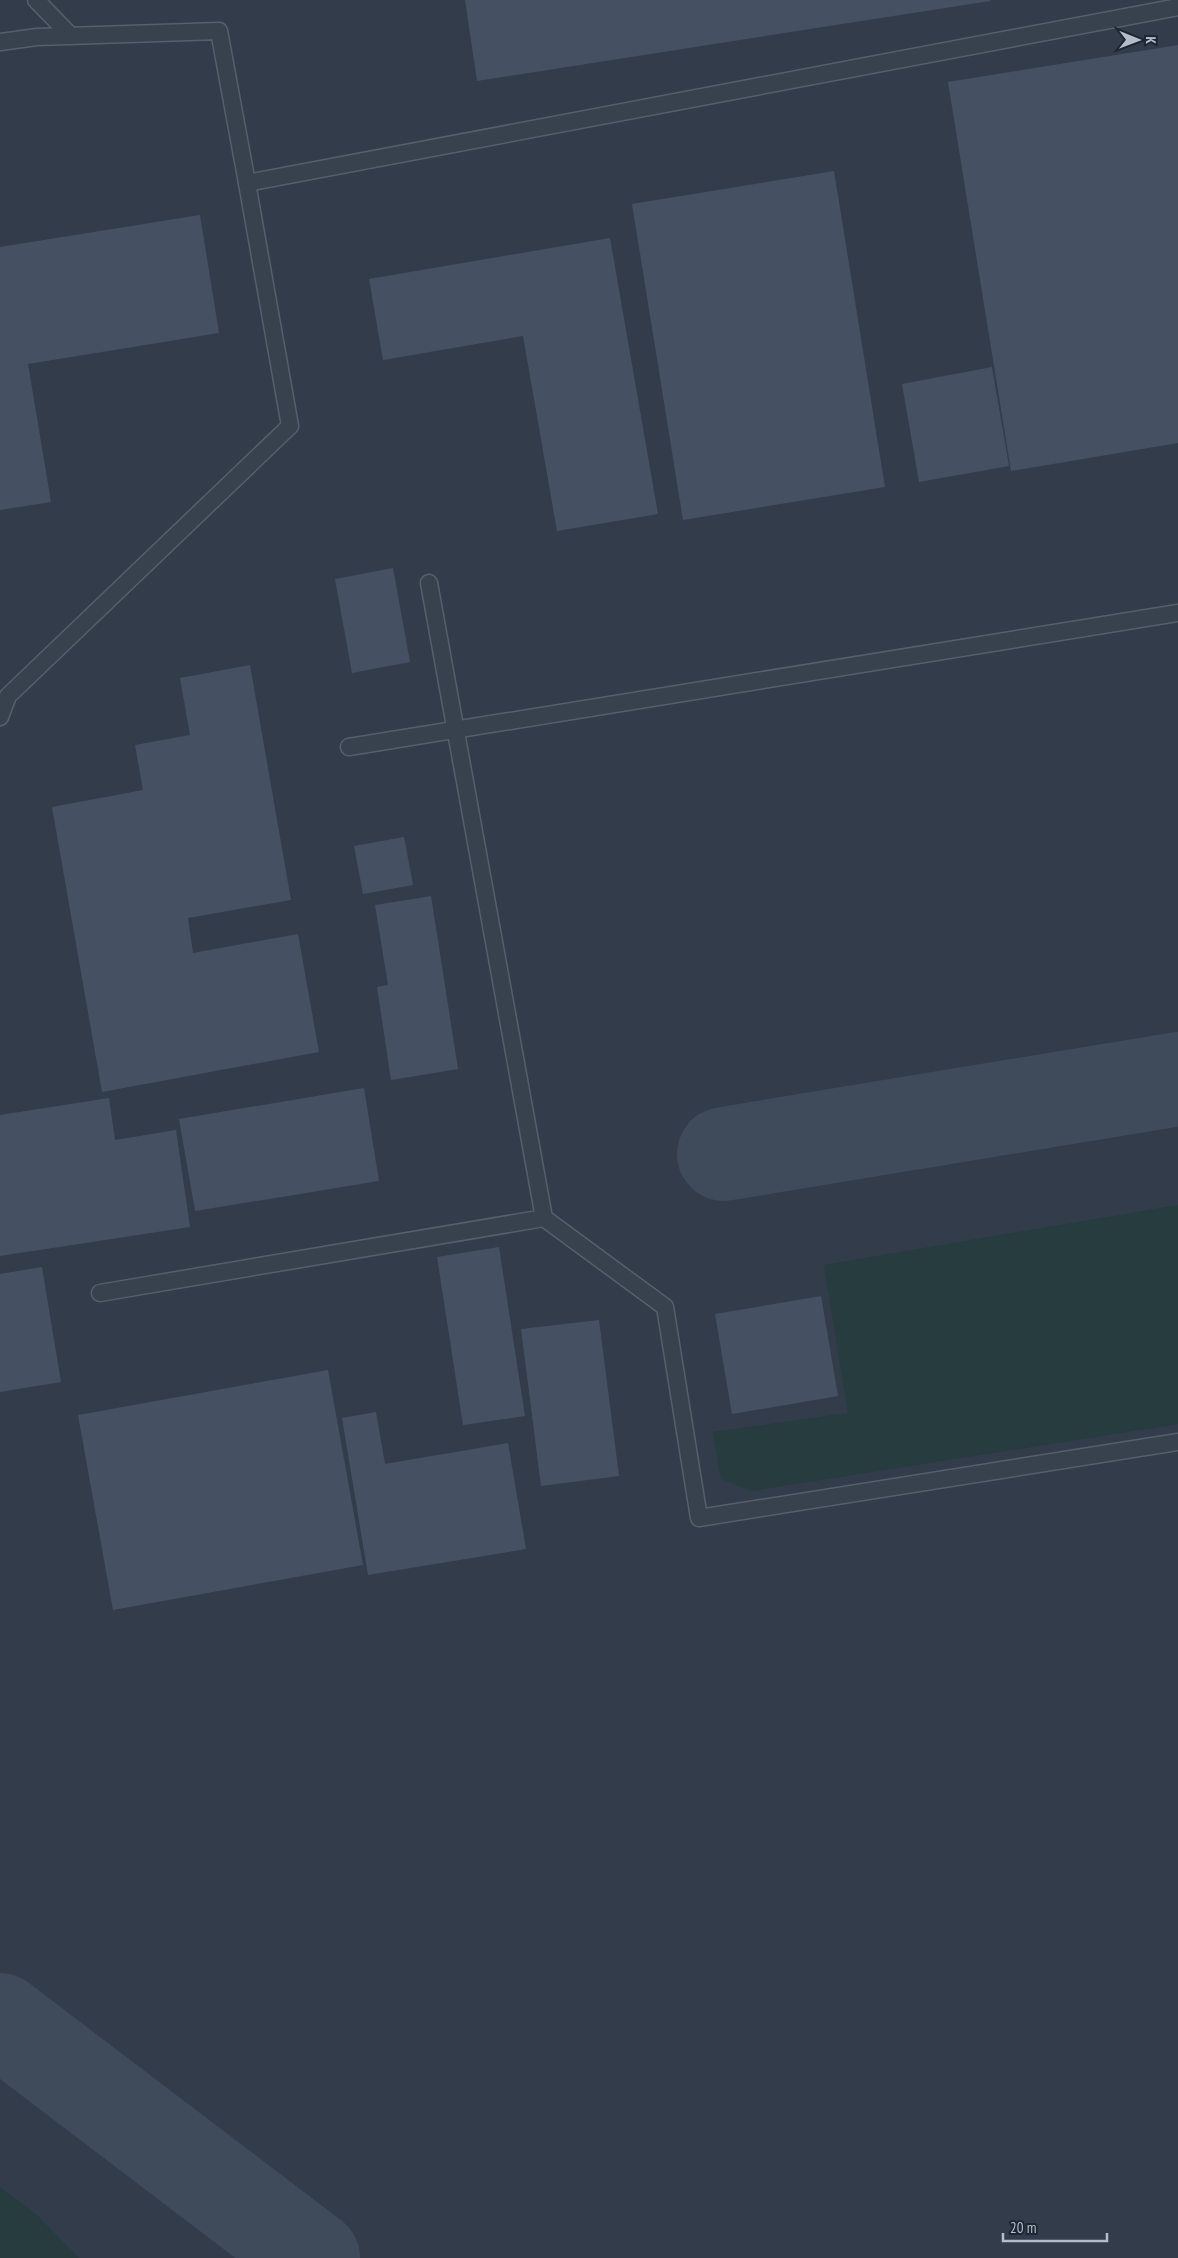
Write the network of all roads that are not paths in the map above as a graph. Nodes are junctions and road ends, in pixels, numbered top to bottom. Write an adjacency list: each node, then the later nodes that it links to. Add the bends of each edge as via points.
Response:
1 (36, 0): 3 (lane)
2 (1178, 7): 5 (lane)
3 (71, 36): 4 (lane); 5 (lane, via 219,31)
4 (0, 42)
5 (247, 184): 8 (lane, via 290,426 8,696)
6 (429, 583): 9 (lane)
7 (1178, 613): 9 (lane)
8 (0, 718)
9 (456, 731): 10 (lane); 11 (lane)
10 (349, 747)
11 (544, 1218): 12 (lane); 13 (lane, via 665,1307 700,1518)
12 (100, 1293)
13 (1178, 1442)

